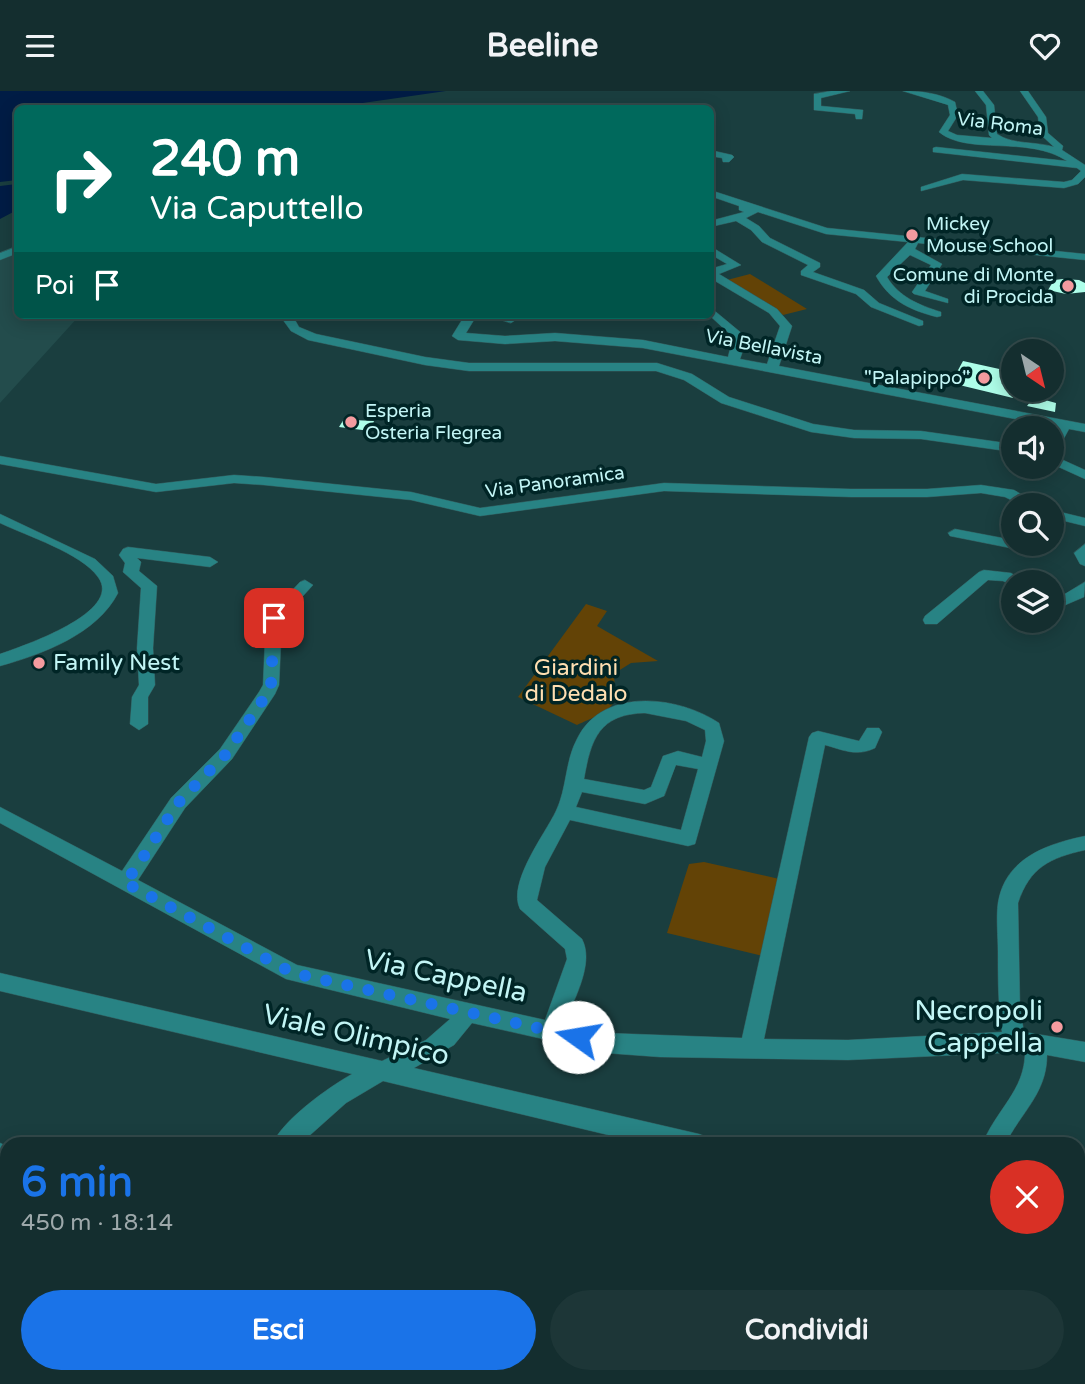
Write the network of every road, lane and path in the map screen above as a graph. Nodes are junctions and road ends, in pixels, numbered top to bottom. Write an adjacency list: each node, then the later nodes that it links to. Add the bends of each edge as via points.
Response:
1 (846, 91): 5 (street, via 817,96 817,108 860,113)
2 (907, 91): 6 (street, Via Roma, via 952,104 954,115 943,132)
3 (979, 91): 7 (street, via 990,105 993,135)
4 (1024, 91): 8 (street, via 1042,117 1044,134)
5 (859, 117)
6 (961, 140): 7 (street, Via Roma); 11 (street, via 936,150)
7 (1003, 142): 8 (street, Via Roma, via 1039,145)
8 (1061, 153): 11 (street, Via Roma)
9 (714, 154): 10 (street, via 729,157)
10 (726, 160)
11 (1081, 165): 12 (street, via 1075,182 1064,185 962,177)
12 (924, 189)
13 (714, 194): 14 (street)
14 (729, 199): 15 (street, via 724,202 753,212); 17 (street, via 827,231)
15 (738, 218): 16 (street); 27 (street, via 766,240 816,265 805,272 860,292 876,305)
16 (714, 223)
17 (912, 245): 19 (street); 22 (street, via 937,264 918,292); 24 (street, via 881,277 898,299)
18 (714, 251): 20 (street, via 736,265)
19 (1085, 257)
20 (714, 272)
21 (714, 275): 29 (street, via 773,311 786,325)
22 (944, 301)
23 (714, 314): 28 (street, via 739,336)
24 (937, 314)
25 (289, 319): 32 (street, via 295,329 312,337 468,367 657,367 688,377 725,400 811,428)
26 (469, 319): 28 (street, Via Bellavista, via 458,336 643,344)
27 (919, 323)
28 (733, 360): 29 (street, Via Bellavista)
29 (772, 368): 30 (street, Via Bellavista)
30 (1065, 424): 31 (street, Via Bellavista)
31 (1085, 428)
32 (1001, 446)
33 (0, 460): 36 (street, Via Panoramica, via 156,488 234,479 264,481 411,496 480,512 664,487 850,493 981,489)
34 (1064, 465): 35 (street)
35 (1085, 475)
36 (1009, 493)
37 (1064, 517): 39 (street)
38 (0, 518): 47 (street, via 85,559)
39 (1085, 523)
40 (955, 533): 41 (street)
41 (1001, 542)
42 (1085, 549): 43 (street, via 1081,553)
43 (1085, 561)
44 (210, 562): 45 (street, via 128,552)
45 (131, 572): 47 (street); 53 (street, via 149,586 143,660 147,685 139,697)
46 (1001, 576): 51 (street, via 984,575)
47 (109, 579): 52 (street, via 108,598 97,614 59,638)
48 (305, 585): 60 (street, via 274,618 267,694 226,754 178,803)
49 (1085, 587): 50 (street)
50 (1064, 601)
51 (931, 620)
52 (0, 660)
53 (139, 724)
54 (873, 732): 65 (street, via 869,744 860,748 818,737)
55 (708, 765): 56 (street, via 678,758 669,761 658,792 645,797); 56 (street, via 715,741 713,727 702,719 631,706 592,726 580,752); 57 (street, via 688,839)
56 (577, 784): 57 (street)
57 (565, 812): 63 (street, via 527,884 527,903 575,945 577,959)
58 (0, 814): 60 (street, Via Cappella)
59 (1085, 843): 64 (street, via 1053,850 1033,861 1014,885 1008,903 1009,1009)
60 (124, 882): 62 (street, Via Cappella, via 293,973)
61 (0, 982): 67 (street, Viale Olimpico)
62 (467, 1011): 63 (street, Via Cappella); 67 (street, via 462,1023 436,1047)
63 (552, 1030): 65 (street, Via Cappella, via 605,1043)
64 (1025, 1042): 65 (street, Via Cappella, via 911,1049); 66 (street, Via Cappella); 70 (street, via 1034,1077)
65 (751, 1048)
66 (1085, 1052)
67 (379, 1071): 68 (street, via 354,1084); 69 (street, Viale Olimpico)
68 (292, 1137)
69 (664, 1137)
70 (996, 1137)

